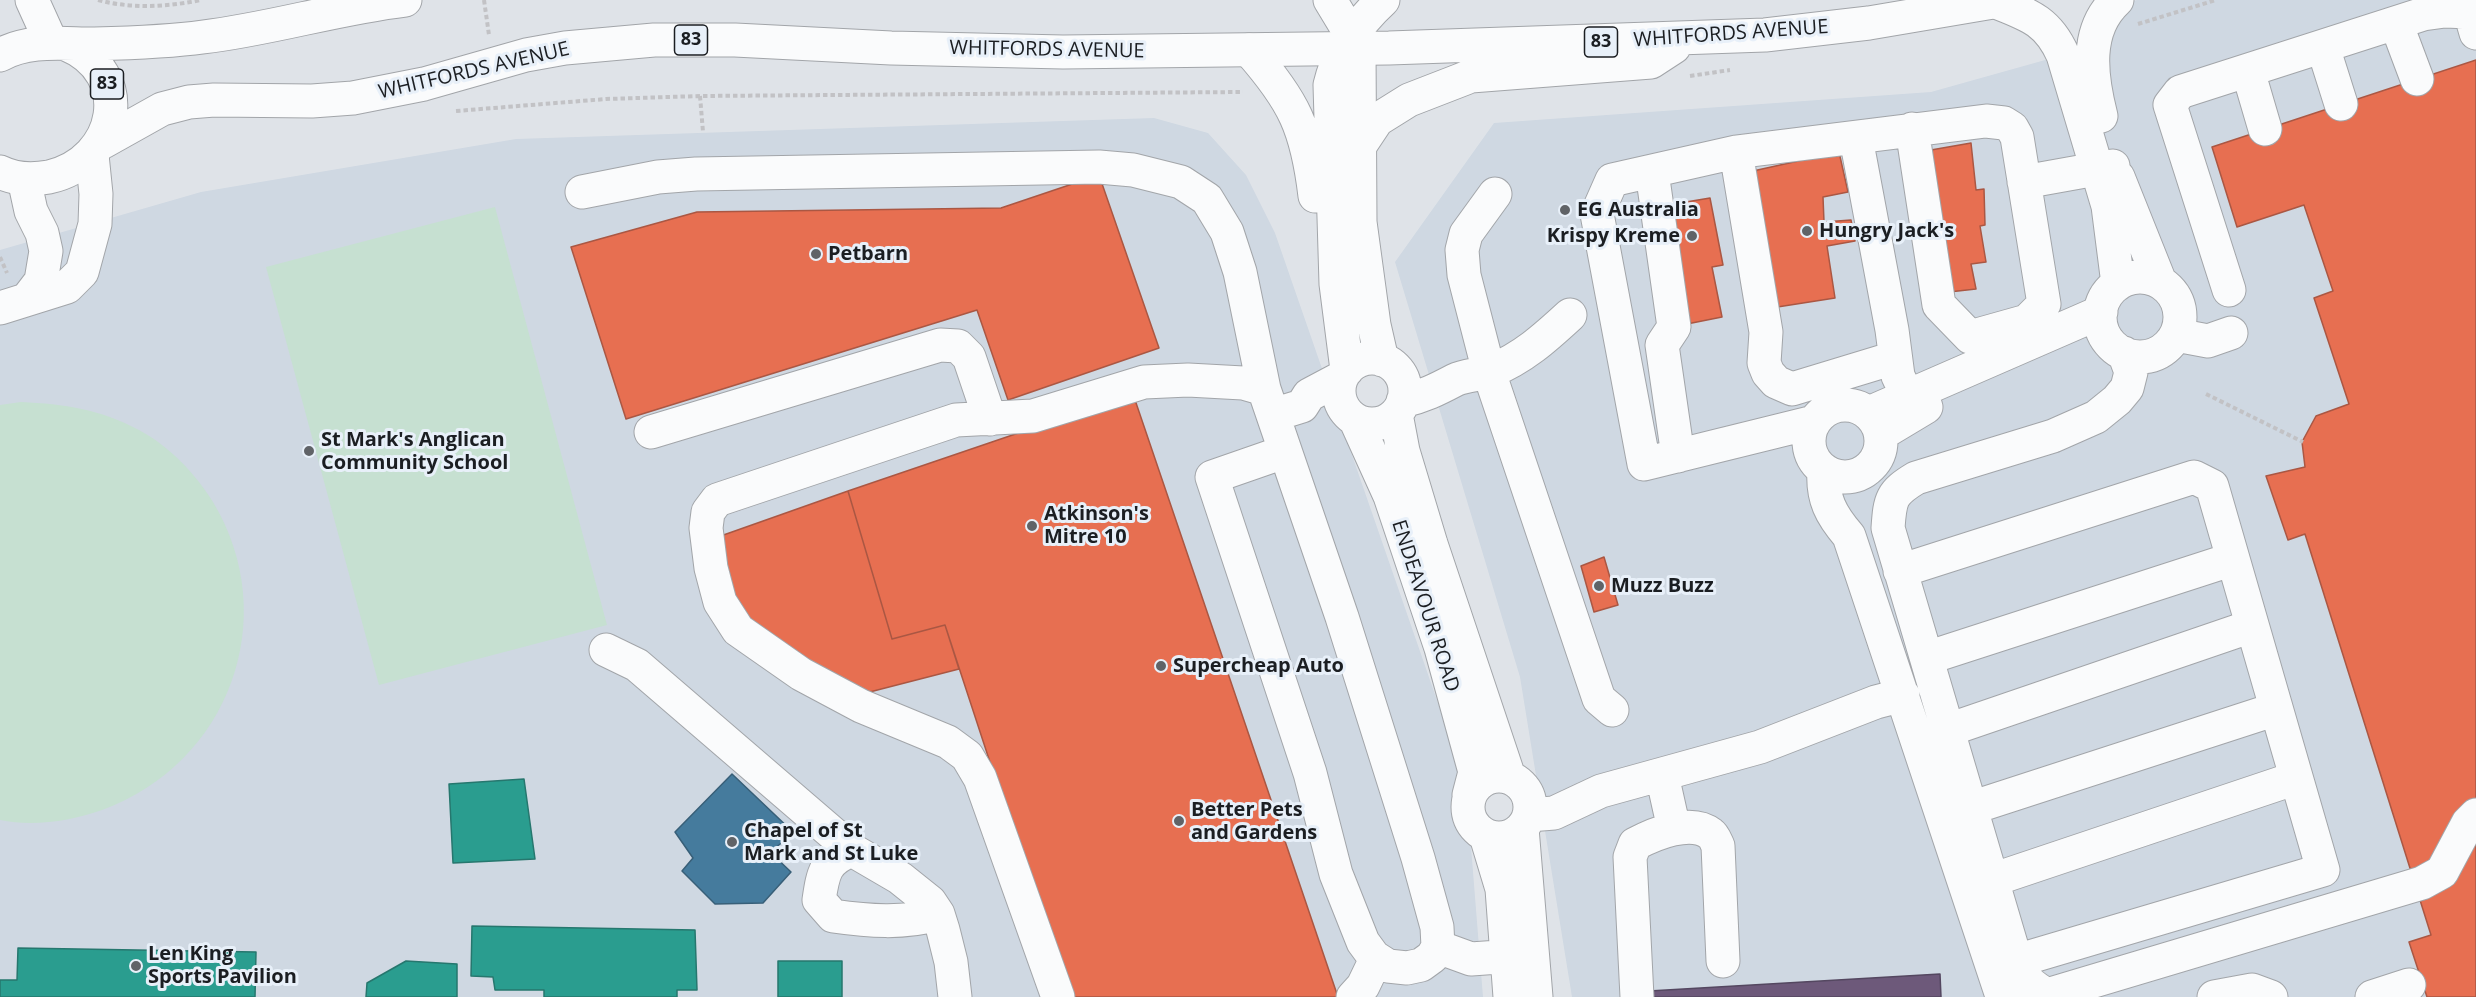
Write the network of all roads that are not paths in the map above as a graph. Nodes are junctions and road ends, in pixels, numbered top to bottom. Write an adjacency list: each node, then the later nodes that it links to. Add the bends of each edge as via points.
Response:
1 (32, 0): 10 (main road)
2 (405, 0): 10 (main road, 83, via 204,37 133,43)
3 (1330, 0): 11 (main road)
4 (1383, 0): 11 (main road, ENDEAVOUR ROAD, via 1363,19)
5 (2117, 0): 24 (main road, via 2100,19 2092,67)
6 (2000, 1): 9 (main road, WHITFORDS AVENUE / 83, via 1869,23); 24 (main road, via 2032,16 2054,36)
7 (2396, 23): 8 (main road, via 2423,14 2470,12); 12 (main road); 16 (main road)
8 (2476, 33)
9 (1685, 39): 11 (main road, WHITFORDS AVENUE / 83); 21 (main road, via 1651,62 1471,76 1410,100 1377,120)
10 (59, 43): 14 (main road, 83, via 25,45); 22 (main road, 83, via 77,49 97,65 107,83 110,114)
11 (1352, 45): 13 (main road, WHITFORDS AVENUE / 83); 21 (main road); 35 (main road, ENDEAVOUR ROAD, via 1335,66 1329,97 1336,284)
12 (2323, 47): 15 (main road); 17 (main road)
13 (1249, 50): 22 (main road, WHITFORDS AVENUE / 83, via 1063,52 654,40 526,55 424,84 353,98 189,102 162,109); 35 (main road, via 1284,92 1299,120 1311,165 1328,313)
14 (0, 55)
15 (2248, 71): 19 (main road); 32 (main road, via 2180,92 2170,105)
16 (2417, 79)
17 (2341, 104)
18 (1912, 129): 20 (main road); 27 (main road, via 1986,121 2004,123 2017,137); 27 (main road, via 1939,305 1970,337 2027,321 2044,304)
19 (2265, 129)
20 (1856, 138): 23 (main road); 39 (main road)
21 (1359, 147): 40 (main road, via 1360,222)
22 (97, 148): 26 (main road, WHITFORDS AVENUE / 83, via 78,166 60,174); 33 (main road, via 95,224 82,272 67,286)
23 (1736, 152): 25 (main road); 39 (main road, via 1766,332 1764,363 1768,373 1776,382 1792,389)
24 (2106, 167): 27 (main road); 30 (main road); 31 (main road)
25 (1652, 172): 52 (main road); 52 (main road, via 1612,180 1597,214 1644,464)
26 (8, 176): 33 (main road, via 31,211 46,251 41,281)
27 (2024, 182)
28 (582, 192): 44 (main road, via 696,174 1099,167 1133,170 1181,182 1207,199 1227,232)
29 (1496, 194): 41 (main road, via 1466,234 1462,250 1464,275)
30 (2160, 282): 31 (main road, via 2139,277); 38 (main road, via 2175,296 2179,306 2179,326)
31 (2118, 284): 37 (main road, via 2109,292)
32 (2229, 290)
33 (14, 303)
34 (1570, 315): 41 (main road, via 1522,357)
35 (1342, 325): 42 (main road, ENDEAVOUR ROAD)
36 (2231, 333): 38 (main road, via 2208,341)
37 (2111, 335): 38 (main road, via 2143,357); 45 (main road); 46 (main road, via 2131,372 2127,388)
38 (2168, 343): 46 (main road, via 2142,403 2121,417)
39 (1894, 358): 45 (main road)
40 (1382, 360): 42 (main road, via 1354,363); 43 (main road, via 1400,373)
41 (1489, 372): 43 (main road, via 1455,380 1441,375); 61 (main road, via 1599,699)
42 (1346, 393): 43 (main road, via 1366,424 1377,424); 44 (main road, via 1309,395); 65 (main road, ENDEAVOUR ROAD, via 1390,496 1441,648 1475,772)
43 (1401, 400): 66 (main road, ENDEAVOUR ROAD, via 1403,451 1431,544)
44 (1280, 403): 47 (main road, via 1243,383 1144,382 1033,416); 51 (main road)
45 (1910, 404): 48 (main road)
46 (2096, 417): 55 (main road, via 2053,436 1916,478 1897,489 1889,507 1887,528)
47 (990, 419): 50 (main road, via 969,357 958,346 940,345); 81 (main road, via 956,420 717,500 708,512 706,528 720,602 738,630 801,674 861,706 948,742 967,756 980,778)
48 (1875, 424): 49 (main road, via 1850,405 1839,405 1829,408); 53 (main road, via 1881,445 1874,463 1857,475)
49 (1805, 428): 52 (main road); 53 (main road, via 1811,455)
50 (651, 432)
51 (1284, 452): 74 (main road, via 1342,617 1418,858 1437,927); 76 (main road, via 1212,477 1307,762 1336,874 1363,942)
52 (1688, 453)
53 (1836, 474): 59 (main road, via 1852,519 1849,536)
54 (2233, 559): 55 (main road, via 2212,486 2194,477); 56 (main road); 58 (main road)
55 (1900, 571): 58 (main road)
56 (2252, 626): 60 (main road); 62 (main road)
57 (606, 650): 71 (main road, via 637,664)
58 (1927, 658): 62 (main road)
59 (1903, 695): 63 (main road, via 1760,747); 86 (main road)
60 (2276, 709): 64 (main road); 67 (main road)
61 (1612, 710)
62 (1948, 730): 67 (main road)
63 (1662, 775): 66 (main road, via 1601,791 1551,791); 69 (main road)
64 (2296, 778): 72 (main road); 78 (main road, via 2323,870)
65 (1469, 795): 66 (main road, via 1485,778 1497,775); 70 (main road, via 1470,819)
66 (1522, 804): 70 (main road, via 1508,837); 75 (main road, ENDEAVOUR ROAD)
67 (1971, 808): 72 (main road)
68 (2476, 815): 78 (main road, via 2442,872 2422,883 2047,995 2030,985)
69 (1674, 829): 77 (main road, via 1698,828 1712,834 1718,846); 85 (main road, via 1635,844 1630,857)
70 (1486, 836): 75 (main road, ENDEAVOUR ROAD)
71 (852, 850): 73 (main road, via 900,878 930,902); 73 (main road, via 839,855 823,872 819,900 832,916 917,920)
72 (1992, 880): 78 (main road)
73 (938, 914): 80 (main road, via 951,962)
74 (1438, 947): 75 (main road, via 1470,960); 76 (main road, via 1432,957 1407,968 1388,966)
75 (1519, 955): 83 (main road, ENDEAVOUR ROAD); 84 (main road, ENDEAVOUR ROAD)
76 (1376, 959): 82 (main road)
77 (1723, 960)
78 (2016, 960)
79 (2409, 985): 89 (main road)
80 (955, 997)
81 (1058, 997)
82 (1353, 997)
83 (1510, 997)
84 (1536, 997)
85 (1637, 997)
86 (2005, 997)
87 (2214, 997): 88 (main road, via 2253,990)
88 (2271, 997)
89 (2372, 997)

